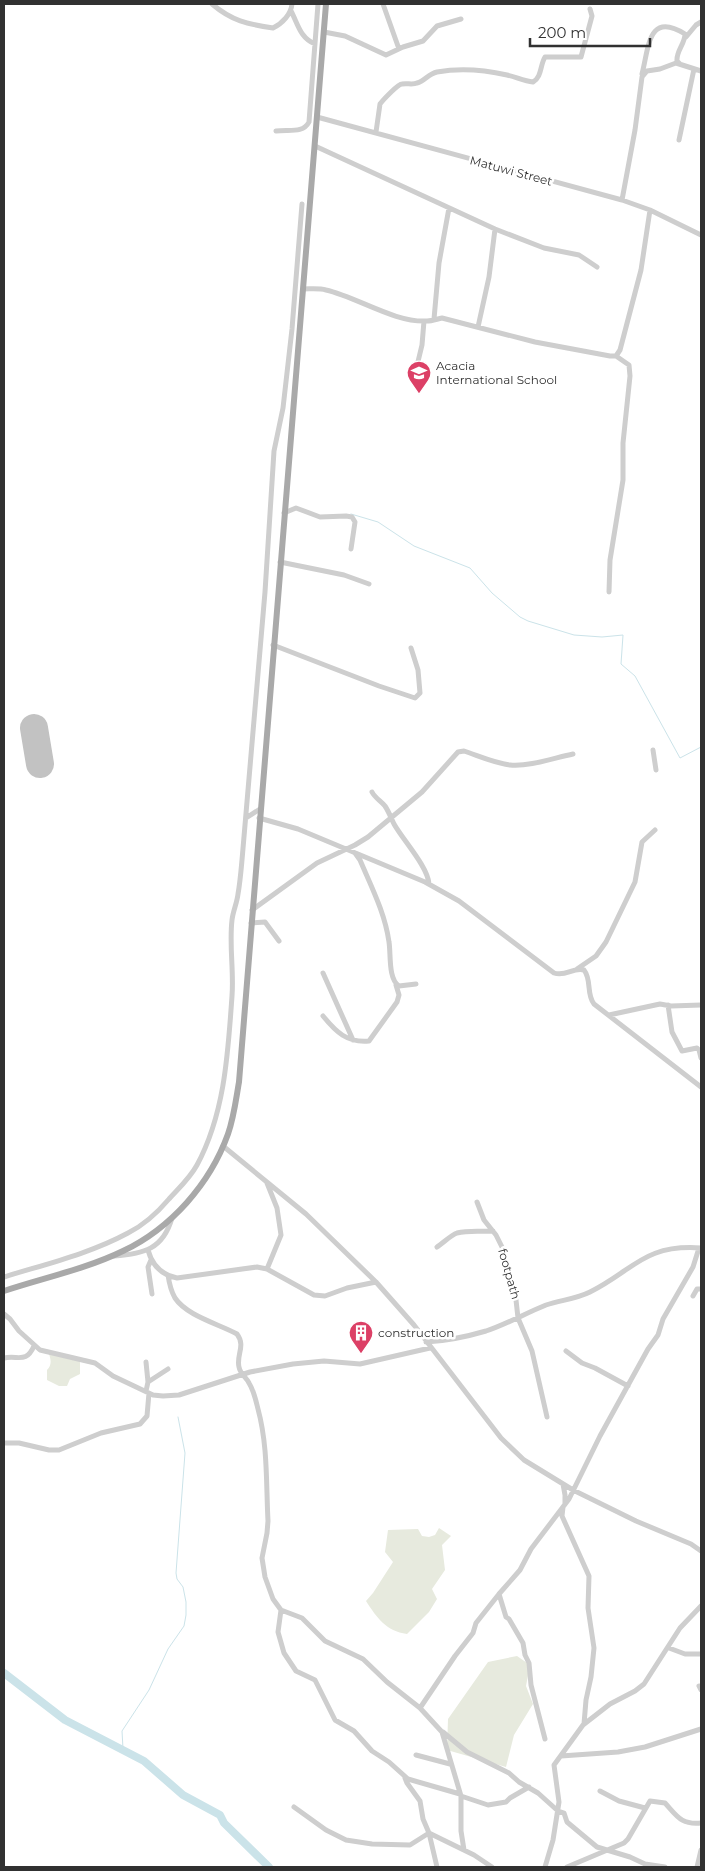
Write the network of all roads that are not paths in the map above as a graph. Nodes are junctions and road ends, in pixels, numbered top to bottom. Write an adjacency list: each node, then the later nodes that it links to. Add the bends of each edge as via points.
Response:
1 (212, 4): 7 (street, via 235,20 273,28)
2 (292, 4): 7 (street)
3 (318, 4): 12 (street)
4 (326, 4): 10 (main road)
5 (383, 4): 13 (street)
6 (590, 9): 20 (street, via 592,16 581,57 545,57 538,79 533,82 498,73 458,70 435,72 417,84 400,84 380,104)
7 (291, 11): 12 (street, via 301,34)
8 (461, 19): 13 (street, via 434,27 422,41)
9 (701, 22): 11 (street)
10 (324, 32): 13 (street, via 345,36 386,55); 18 (main road)
11 (685, 38): 14 (street, via 676,56); 17 (street, via 684,33 670,28 655,30)
12 (315, 44): 19 (street, via 309,122 301,130)
13 (399, 49)
14 (680, 64): 15 (street); 17 (street, via 646,71)
15 (694, 70): 16 (street); 21 (street)
16 (701, 71)
17 (642, 76): 23 (street)
18 (317, 117): 20 (street, Matuwi Street); 22 (main road)
19 (276, 131)
20 (376, 132): 23 (street, Matuwi Street)
21 (679, 140)
22 (315, 146): 25 (street); 30 (main road)
23 (622, 200): 26 (street, Matuwi Street)
24 (302, 204): 49 (street, via 284,400 274,451 266,592)
25 (449, 208): 27 (street); 31 (street, via 439,263)
26 (650, 210): 28 (street, Matuwi Street); 34 (street, via 638,284)
27 (496, 229): 29 (street, via 544,248 578,255); 33 (street)
28 (701, 235)
29 (597, 267)
30 (303, 289): 32 (street, via 328,290 384,311); 36 (main road)
31 (434, 319): 32 (street); 33 (street)
32 (424, 321): 35 (street)
33 (478, 327): 34 (street, via 535,342)
34 (616, 356): 40 (street, via 629,365 630,376 623,480 610,560)
35 (416, 374)
36 (284, 514): 37 (street, via 296,508 320,517 352,517 355,522); 38 (main road)
37 (351, 549)
38 (280, 562): 39 (street, via 344,575); 41 (main road)
39 (369, 584)
40 (609, 592)
41 (273, 645): 42 (street, via 415,698 420,692); 47 (main road)
42 (411, 648)
43 (653, 750): 45 (street)
44 (573, 754): 48 (street, via 515,765 460,751 422,792)
45 (656, 770)
46 (372, 792): 48 (street)
47 (260, 808): 49 (street); 50 (main road)
48 (391, 816): 52 (street, via 368,837); 54 (street, via 420,862)
49 (246, 818): 81 (street, via 232,920 232,996 224,1083 207,1145 197,1166 163,1208 130,1232 74,1256)
50 (259, 818): 52 (street, via 298,829); 55 (main road)
51 (655, 830): 58 (street, via 642,842 635,882 606,942 596,956)
52 (347, 849): 53 (street); 55 (street, via 317,863)
53 (355, 853): 54 (street); 60 (street, via 385,923)
54 (429, 884): 58 (street, via 459,901 554,973 563,975)
55 (252, 910): 56 (main road)
56 (251, 923): 57 (street, via 265,922); 69 (main road, via 239,1082)
57 (279, 941)
58 (577, 969): 65 (street, via 587,974 591,1000)
59 (323, 973): 66 (street)
60 (396, 984): 61 (street); 66 (street, via 398,1002 369,1041)
61 (416, 984)
62 (668, 1005): 63 (street); 65 (street, via 644,1006); 67 (street, via 672,1032 682,1052 697,1048)
63 (701, 1005)
64 (323, 1016): 66 (street, via 341,1036)
65 (609, 1016): 68 (street)
66 (353, 1040)
67 (701, 1058)
68 (701, 1085)
69 (223, 1146): 70 (street); 72 (main road, via 201,1184)
70 (265, 1180): 79 (street, via 277,1208 281,1235); 82 (street, via 306,1214)
71 (477, 1202): 73 (street, footpath, via 484,1220)
72 (172, 1217): 76 (street, via 166,1236); 77 (main road, via 146,1238)
73 (493, 1231): 74 (street, via 456,1234); 88 (street, footpath, via 504,1253 518,1306)
74 (437, 1247)
75 (700, 1248): 88 (street, via 649,1254 592,1291 546,1305); 98 (street, via 658,1335)
76 (148, 1250): 77 (street); 78 (street)
77 (112, 1256): 84 (main road)
78 (150, 1260): 80 (street); 85 (street)
79 (267, 1269): 80 (street, via 254,1267 186,1278); 82 (street, via 318,1296)
80 (168, 1275): 96 (street, via 178,1302 239,1336)
81 (4, 1277)
82 (376, 1282): 89 (street)
83 (701, 1289): 86 (street, via 697,1288)
84 (4, 1291)
85 (152, 1294)
86 (693, 1296)
87 (4, 1314): 90 (street)
88 (518, 1318): 89 (street, via 482,1332); 100 (street, footpath, via 532,1351)
89 (426, 1342): 91 (street)
90 (34, 1346): 93 (street, via 25,1357); 99 (street, via 46,1352 95,1363 113,1376)
91 (430, 1348): 96 (street, via 360,1364 308,1362); 102 (street, via 511,1450)
92 (566, 1351): 98 (street, via 582,1363)
93 (4, 1358)
94 (146, 1362): 97 (street)
95 (168, 1369): 97 (street)
96 (242, 1374): 99 (street, via 175,1396); 108 (street, via 249,1381 255,1399 265,1446 268,1521 262,1558 268,1587)
97 (148, 1382): 99 (street)
98 (628, 1386): 103 (street)
99 (148, 1392): 101 (street, via 147,1416 140,1424 101,1433 59,1450)
100 (547, 1417)
101 (4, 1443)
102 (563, 1484): 103 (street); 104 (street)
103 (573, 1490): 104 (street); 105 (street)
104 (564, 1506): 106 (street); 112 (street, via 562,1516 589,1576 588,1608 594,1648)
105 (701, 1551)
106 (500, 1594): 111 (street, via 476,1623 473,1633); 115 (street, via 506,1617 523,1642)
107 (701, 1606): 109 (street, via 680,1628)
108 (281, 1610): 111 (street, via 302,1618 325,1641 363,1659); 119 (street, via 278,1632 284,1653 294,1668 315,1680 335,1720 354,1731 372,1751)
109 (668, 1648): 110 (street, via 685,1654); 112 (street, via 644,1684 610,1704)
110 (701, 1654)
111 (420, 1708): 114 (street)
112 (583, 1726): 117 (street)
113 (701, 1729): 117 (street, via 645,1747)
114 (442, 1732): 118 (street); 120 (street, via 467,1752 504,1770)
115 (545, 1739)
116 (416, 1755): 118 (street)
117 (561, 1756): 125 (street, via 554,1765)
118 (450, 1764): 122 (street)
119 (405, 1777): 122 (street); 127 (street, via 420,1801 422,1819)
120 (528, 1787): 122 (street, via 507,1802 488,1805); 125 (street)
121 (600, 1790): 124 (street, via 619,1801)
122 (461, 1795): 128 (street)
123 (294, 1807): 127 (street, via 346,1840 410,1845)
124 (646, 1808): 126 (street, via 650,1802 662,1802 685,1822); 130 (street, via 628,1839)
125 (558, 1811): 130 (street, via 564,1813 567,1822 587,1841); 134 (street)
126 (701, 1823)
127 (429, 1833): 128 (street); 132 (street)
128 (464, 1850): 133 (street)
129 (701, 1850): 131 (street)
130 (606, 1851): 135 (street); 136 (street)
131 (700, 1857): 137 (street)
132 (437, 1867)
133 (492, 1867)
134 (546, 1867)
135 (567, 1867)
136 (665, 1867)
137 (697, 1867)

